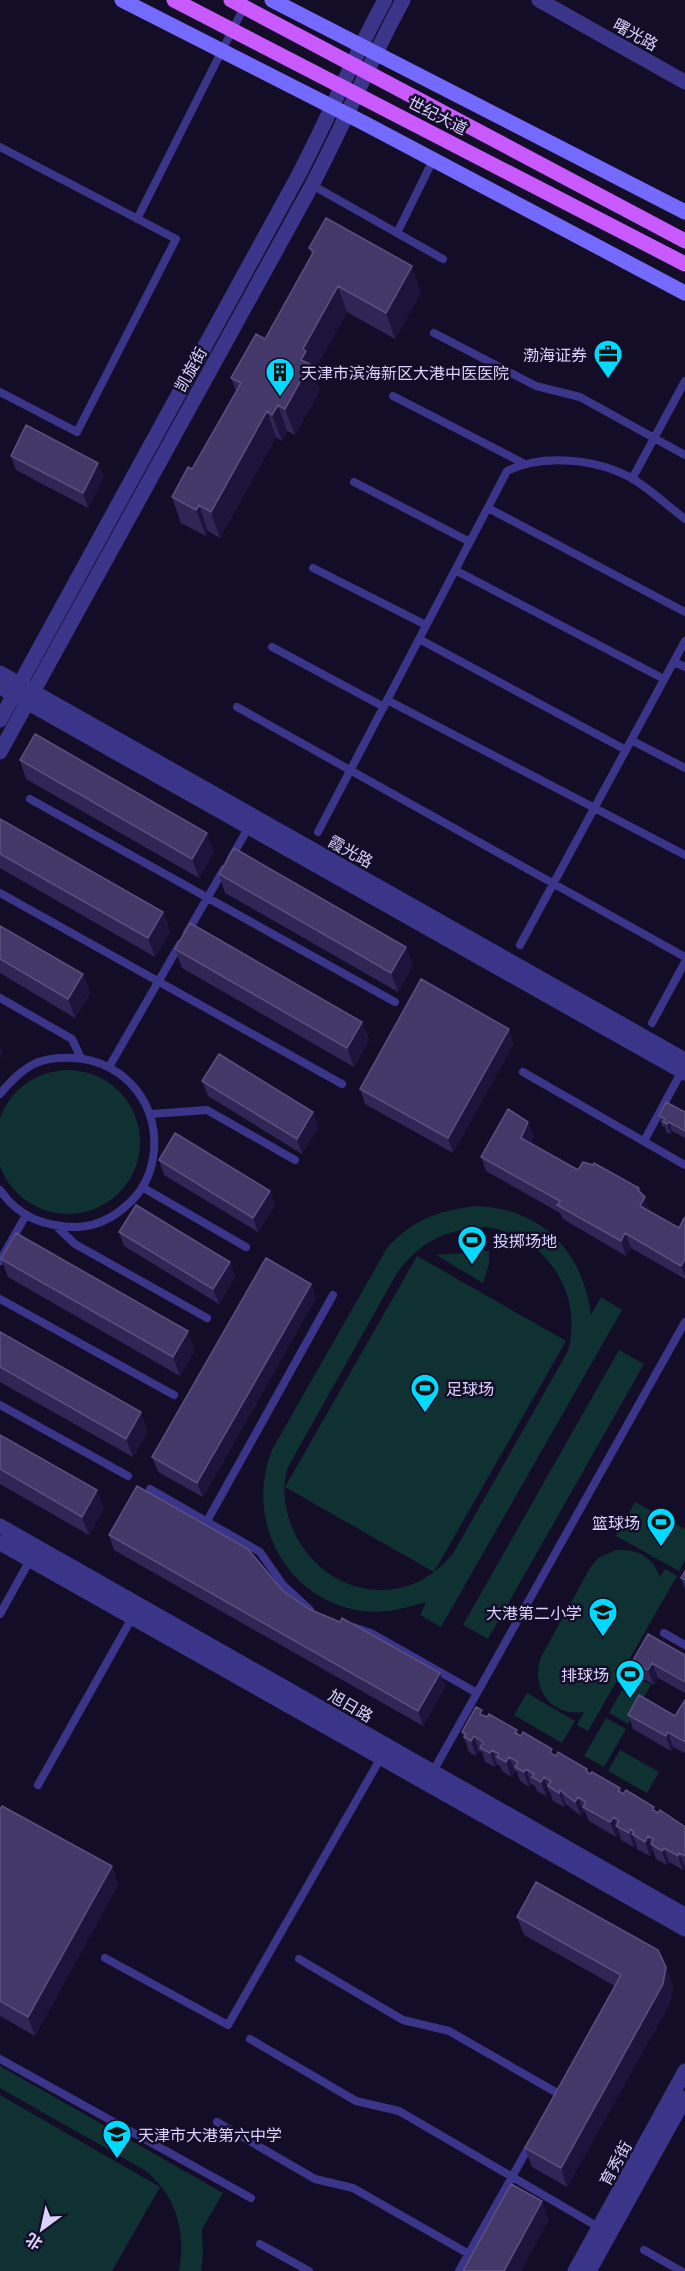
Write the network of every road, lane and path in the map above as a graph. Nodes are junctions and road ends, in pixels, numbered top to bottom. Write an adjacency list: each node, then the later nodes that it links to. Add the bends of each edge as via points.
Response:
1 (122, 0): 10 (main road)
2 (174, 0): 8 (main road, 世纪大道)
3 (272, 0): 9 (main road)
4 (385, 0): 9 (street, 凯旋街)
5 (403, 0): 11 (street, 凯旋街)
6 (539, 0): 14 (street, 曙光路)
7 (237, 4): 8 (lane); 12 (main road, 世纪大道)
8 (233, 31): 10 (lane); 15 (main road, 世纪大道)
9 (360, 46): 11 (main road); 12 (street, 凯旋街)
10 (222, 52): 17 (main road); 23 (lane)
11 (375, 53): 13 (street, 凯旋街); 22 (main road)
12 (352, 63): 13 (main road, 世纪大道); 15 (street, 凯旋街)
13 (366, 71): 16 (street, 凯旋街); 25 (main road, 世纪大道)
14 (685, 82)
15 (342, 85): 16 (main road, 世纪大道); 17 (street, 凯旋街)
16 (356, 93): 18 (street, 凯旋街); 27 (main road, 世纪大道)
17 (332, 107): 18 (main road); 52 (street, 凯旋街, via 297,178)
18 (347, 114): 20 (main road); 21 (street, 凯旋街)
19 (0, 147): 23 (lane)
20 (433, 160): 24 (lane); 28 (main road)
21 (312, 185): 24 (lane); 53 (street, 凯旋街)
22 (685, 212)
23 (137, 219): 31 (lane, via 176,239 77,432)
24 (397, 232): 26 (lane)
25 (685, 241)
26 (443, 259)
27 (685, 264)
28 (685, 293)
29 (434, 333): 33 (lane, via 536,386 580,397)
30 (685, 381): 33 (lane)
31 (0, 392)
32 (393, 396): 35 (lane)
33 (654, 438): 34 (lane); 36 (lane)
34 (685, 455)
35 (523, 463): 36 (lane, via 557,459 593,465); 38 (lane, via 507,471)
36 (632, 479): 39 (lane)
37 (354, 482): 40 (lane)
38 (488, 508): 40 (lane); 43 (lane)
39 (685, 519)
40 (470, 542): 42 (lane)
41 (313, 568): 44 (lane)
42 (455, 570): 44 (lane); 51 (lane)
43 (685, 612)
44 (426, 625): 45 (lane)
45 (419, 639): 54 (lane); 58 (lane)
46 (685, 640): 48 (lane)
47 (272, 647): 54 (lane)
48 (674, 662): 49 (lane); 51 (lane)
49 (685, 667)
50 (0, 673): 52 (street, 霞光路)
51 (664, 679): 57 (lane)
52 (11, 688): 53 (street, 霞光路); 56 (street, 凯旋街)
53 (30, 697): 59 (street, 凯旋街); 64 (street, 霞光路)
54 (386, 703): 61 (lane); 63 (lane)
55 (237, 707): 61 (lane)
56 (0, 720)
57 (631, 740): 58 (lane); 60 (lane)
58 (626, 750): 63 (lane)
59 (0, 752)
60 (685, 768)
61 (350, 770): 65 (lane); 67 (lane)
62 (30, 799): 69 (lane)
63 (595, 807): 66 (lane); 67 (lane)
64 (251, 821): 69 (lane); 79 (street, 霞光路)
65 (318, 832)
66 (685, 855)
67 (554, 883): 70 (lane); 71 (lane)
68 (0, 893): 73 (lane)
69 (208, 897): 73 (lane); 75 (lane)
70 (520, 945)
71 (685, 957)
72 (685, 962): 76 (lane)
73 (159, 982): 78 (lane); 81 (lane)
74 (0, 998): 77 (lane, via 72,1039)
75 (395, 1002)
76 (652, 1023)
77 (81, 1058): 78 (lane); 82 (lane, via 62,1057 35,1064 13,1078)
78 (109, 1067): 83 (lane, via 137,1088)
79 (684, 1067): 84 (lane)
80 (523, 1072): 84 (lane)
81 (342, 1084)
82 (0, 1094)
83 (151, 1114): 85 (lane, via 207,1110); 87 (lane, via 156,1143 151,1172)
84 (644, 1141): 86 (lane)
85 (295, 1160)
86 (685, 1165)
87 (142, 1187): 91 (lane, via 114,1216 86,1227); 92 (lane)
88 (0, 1190): 89 (lane)
89 (4, 1200): 90 (lane)
90 (26, 1215): 91 (lane); 93 (lane)
91 (57, 1227): 96 (lane, via 75,1244)
92 (246, 1247)
93 (0, 1261)
94 (333, 1295): 102 (lane)
95 (0, 1299): 98 (lane)
96 (207, 1318)
97 (685, 1322): 112 (lane)
98 (174, 1395)
99 (0, 1405): 100 (lane)
100 (128, 1476)
101 (150, 1489): 102 (lane)
102 (207, 1521): 108 (lane, via 260,1552 295,1598)
103 (0, 1527): 105 (street, 旭日路)
104 (0, 1543): 105 (street, 旭日路)
105 (34, 1554): 106 (street, 旭日路); 107 (lane)
106 (136, 1611): 113 (street, 旭日路); 115 (lane)
107 (0, 1614)
108 (317, 1615)
109 (345, 1624): 112 (lane, via 371,1632)
110 (664, 1633): 111 (lane)
111 (685, 1645)
112 (477, 1693): 114 (lane)
113 (384, 1752): 114 (street, 旭日路); 118 (lane, via 228,2025)
114 (429, 1777): 116 (street, 旭日路); 117 (street, 旭日路)
115 (38, 1785)
116 (685, 1915)
117 (685, 1929)
118 (105, 1958)
119 (299, 1959): 124 (lane, via 403,2020 449,2031)
120 (250, 2039): 129 (lane, via 356,2101 399,2111)
121 (0, 2059): 130 (lane)
122 (685, 2071): 131 (street, 育秀街)
123 (563, 2085): 124 (lane)
124 (559, 2094): 126 (lane)
125 (685, 2098): 138 (street, 育秀街)
126 (553, 2104)
127 (217, 2122): 134 (lane, via 315,2179 353,2188)
128 (535, 2135): 129 (lane)
129 (512, 2177): 131 (lane); 134 (lane)
130 (251, 2198)
131 (600, 2228): 137 (street, 育秀街)
132 (260, 2244): 135 (lane)
133 (644, 2250): 139 (lane)
134 (469, 2253): 136 (lane)
135 (309, 2271)
136 (459, 2271)
137 (575, 2271)
138 (589, 2271)
139 (681, 2271)

